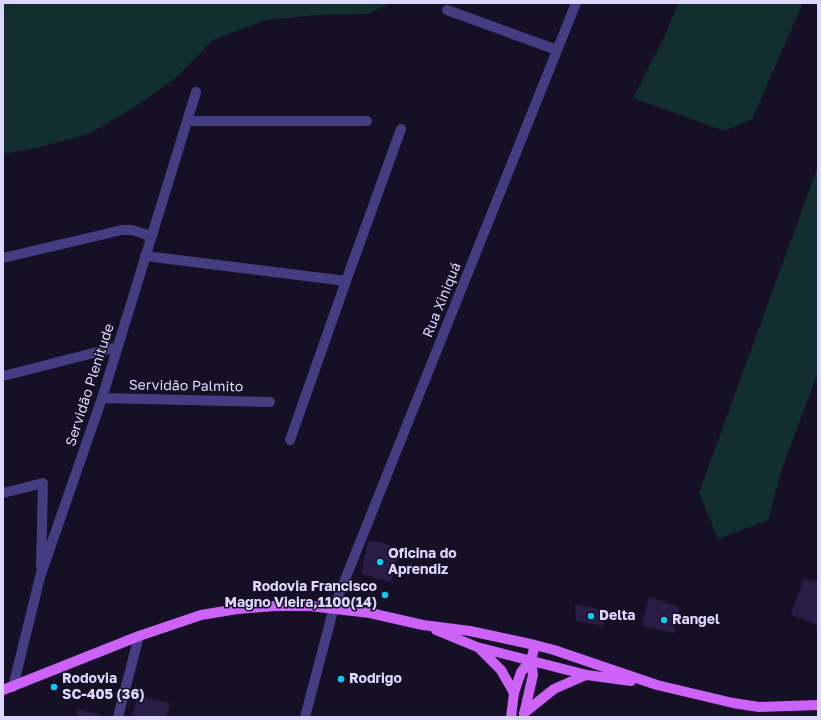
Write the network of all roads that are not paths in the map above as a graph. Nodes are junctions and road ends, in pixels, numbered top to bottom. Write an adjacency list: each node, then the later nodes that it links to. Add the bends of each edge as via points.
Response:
1 (576, 3): 3 (street, Rua Xiniquá)
2 (447, 10): 3 (street)
3 (557, 50): 19 (street, Rua Xiniquá)
4 (196, 92): 5 (street, Servidão Plenitude)
5 (187, 121): 6 (street); 8 (street, Servidão Plenitude)
6 (367, 121)
7 (401, 129): 11 (street)
8 (151, 236): 9 (street, Servidão Plenitude); 10 (street, via 132,230 122,230)
9 (145, 256): 11 (street); 12 (street, Servidão Plenitude)
10 (3, 258)
11 (346, 281): 16 (street)
12 (117, 347): 13 (street); 14 (street, Servidão Plenitude)
13 (3, 376)
14 (102, 398): 15 (street, Servidão Palmito); 18 (street, Servidão Plenitude)
15 (270, 402)
16 (290, 440)
17 (3, 493): 18 (street, via 43,483)
18 (40, 578): 27 (street, Servidão Plenitude)
19 (334, 608): 20 (main road); 21 (main road, via 276,606 237,609 201,615); 32 (street, Rua Xiniquá)
20 (423, 625): 22 (main road, via 470,631); 23 (main road)
21 (139, 636): 27 (main road); 31 (street)
22 (535, 645): 24 (main road); 26 (main road)
23 (477, 647): 24 (main road); 28 (main road, via 501,670)
24 (531, 660): 25 (main road); 28 (main road, via 521,672); 30 (main road, via 533,675)
25 (586, 675): 26 (main road); 30 (main road, via 554,689)
26 (657, 685): 29 (main road, via 759,707)
27 (8, 688)
28 (514, 693): 33 (main road)
29 (818, 705)
30 (524, 715)
31 (118, 717)
32 (305, 717)
33 (511, 717)

